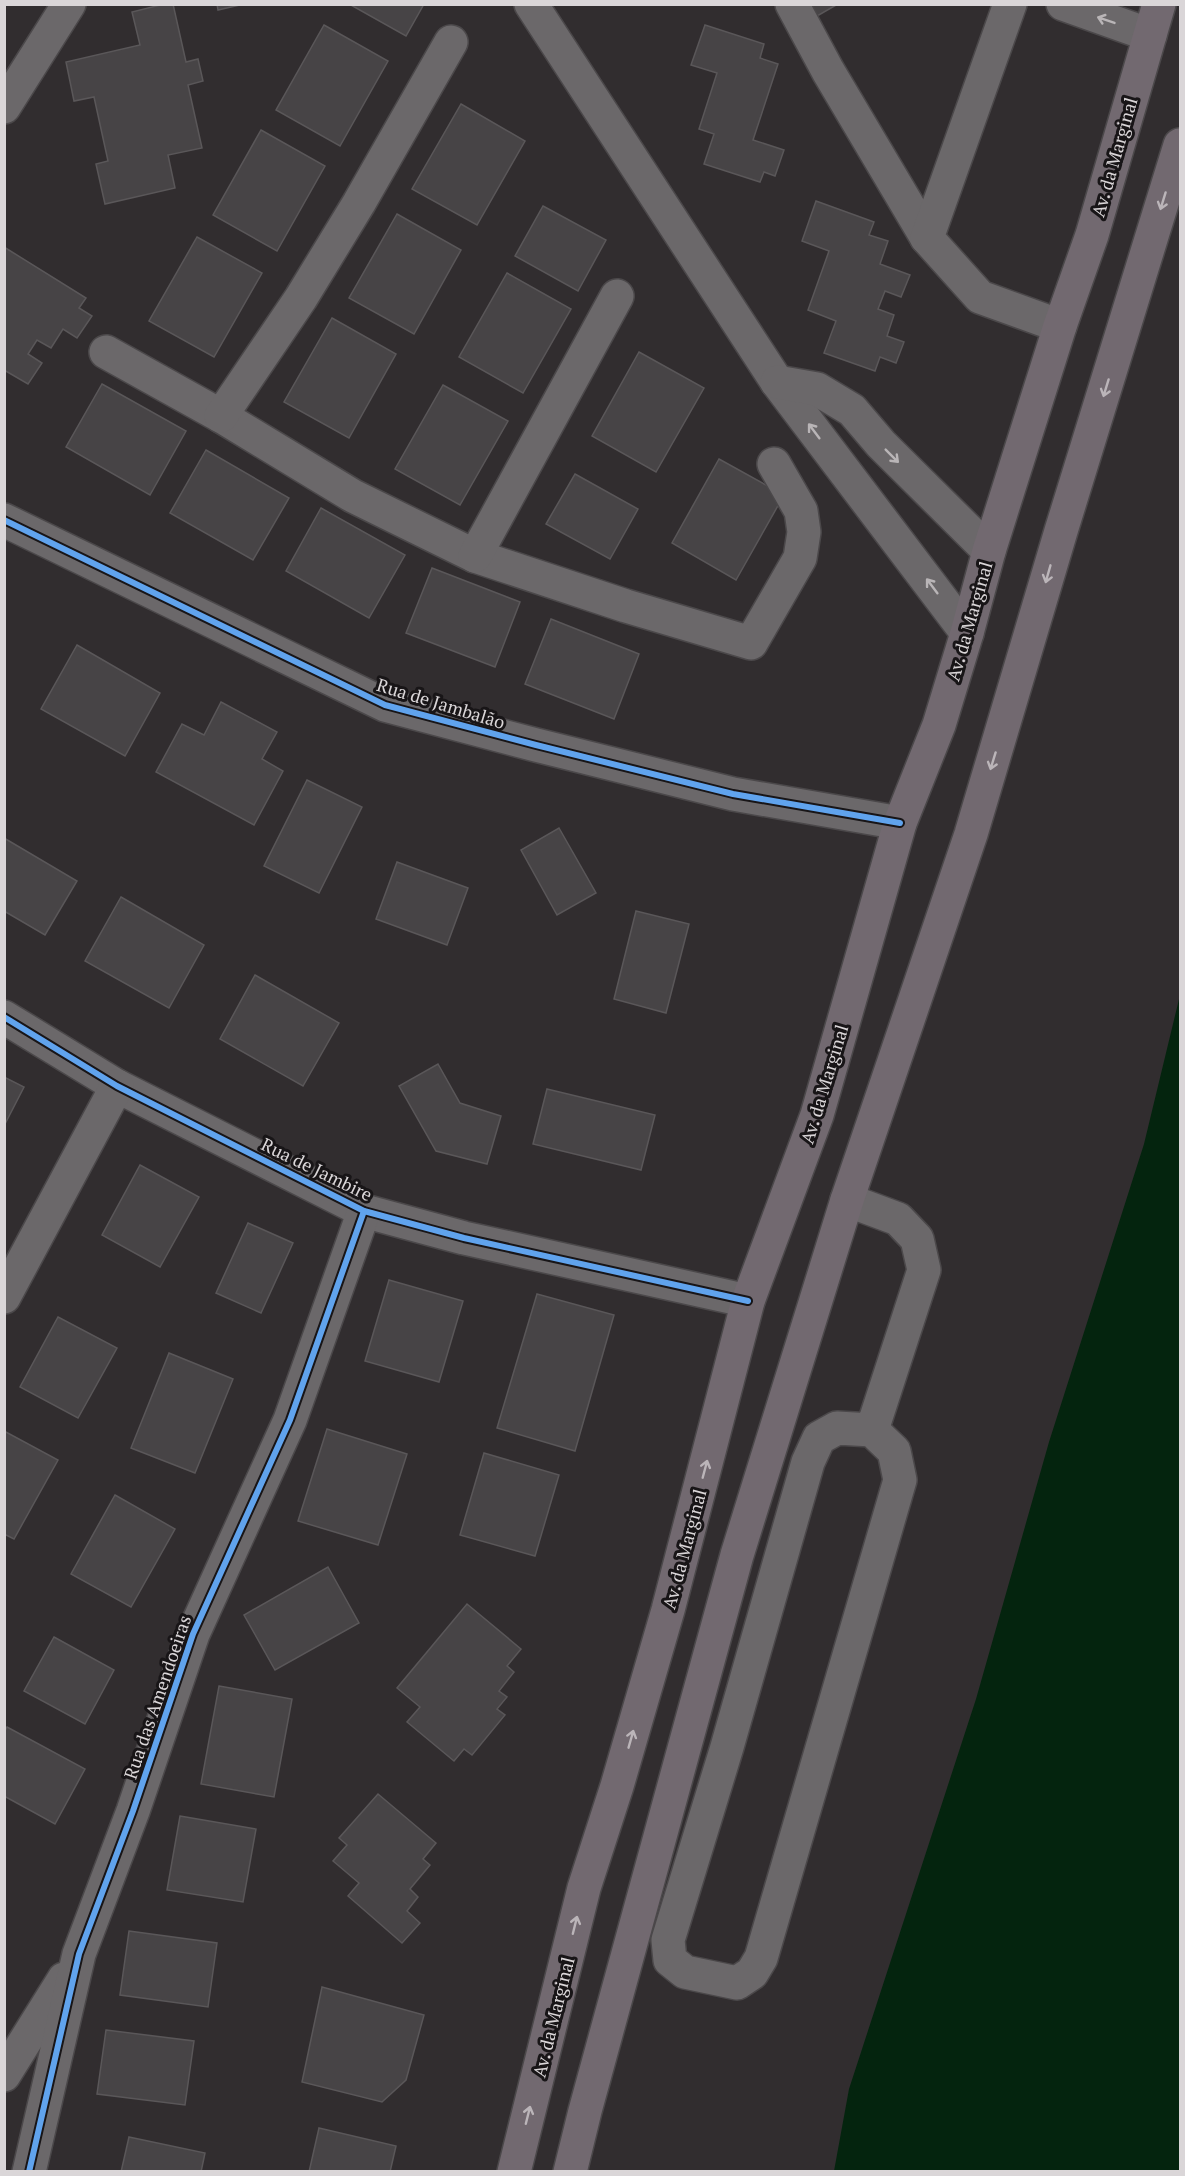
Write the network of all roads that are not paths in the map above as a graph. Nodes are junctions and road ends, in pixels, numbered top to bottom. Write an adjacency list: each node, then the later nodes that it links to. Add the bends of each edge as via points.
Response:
1 (69, 4): 8 (street)
2 (531, 4): 14 (street)
3 (792, 4): 10 (street)
4 (1010, 4): 10 (street)
5 (1063, 4): 6 (street, one-way to 5)
6 (1154, 20): 12 (main road, Av. da Marginal, via 1092,236)
7 (452, 42): 15 (street, via 301,298)
8 (4, 107)
9 (1180, 145): 24 (main road, one-way to 24, via 971,834)
10 (927, 238): 12 (street, via 980,297)
11 (617, 296): 19 (street)
12 (1060, 326): 18 (main road, Av. da Marginal)
13 (106, 352): 15 (street)
14 (777, 382): 18 (street, one-way to 18, via 817,389 852,410); 20 (street, one-way to 14)
15 (221, 416): 19 (street, via 353,496)
16 (774, 464): 19 (street, via 801,511 804,532 800,558 751,644)
17 (4, 520): 21 (street, Rua de Jambalão, via 385,705 733,794)
18 (989, 551): 20 (main road, Av. da Marginal)
19 (475, 556)
20 (967, 633): 21 (main road, Av. da Marginal, via 939,725)
21 (900, 823): 27 (main road, Av. da Marginal, via 817,1115)
22 (4, 1017): 23 (street, Rua de Jambire)
23 (117, 1086): 25 (street, Rua de Jambire); 26 (street)
24 (847, 1200): 28 (street, via 898,1219 917,1239 924,1270); 33 (main road, via 737,1555)
25 (364, 1211): 27 (street, Rua de Jambire, via 464,1238); 29 (street, Rua das Amendoeiras, via 290,1420 193,1634)
26 (4, 1297)
27 (748, 1301): 32 (main road, Av. da Marginal, one-way to 27, via 584,1888 668,1610)
28 (873, 1430): 28 (street, via 837,1428 819,1438 808,1462 668,1940 670,1960 685,1972 736,1983 752,1973 761,1958 900,1480 894,1451)
29 (80, 1954): 30 (street); 31 (street, Rua das Amendoeiras)
30 (4, 2075)
31 (29, 2172)
32 (514, 2172)
33 (570, 2172)

